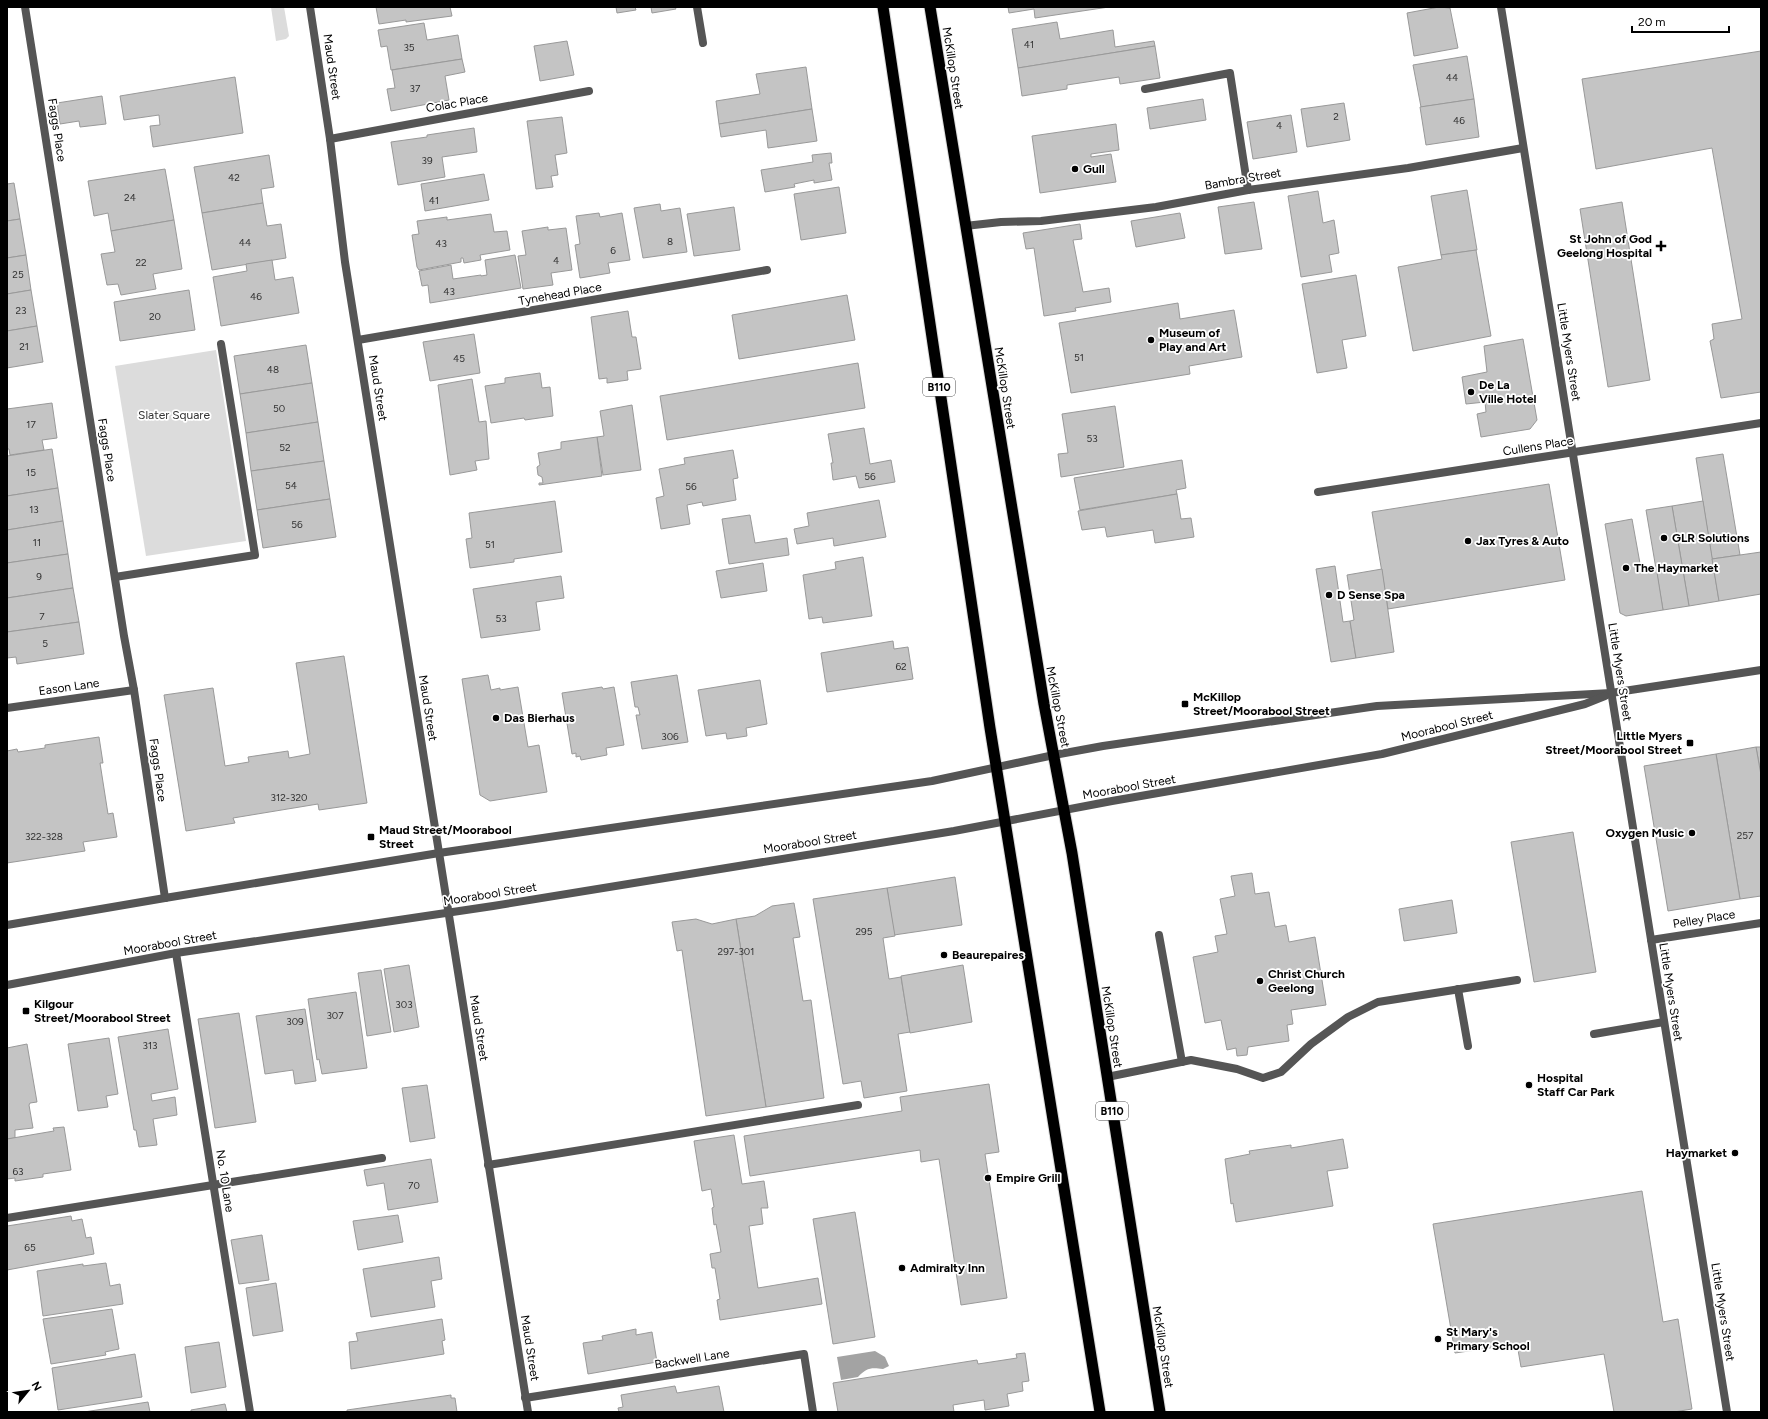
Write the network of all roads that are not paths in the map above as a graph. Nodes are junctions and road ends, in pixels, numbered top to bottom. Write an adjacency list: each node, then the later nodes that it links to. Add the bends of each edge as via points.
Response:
1 (25, 7): 20 (street, Faggs Place)
2 (310, 7): 10 (street, Maud Street)
3 (697, 7): 7 (street)
4 (882, 7): 26 (highway, B110)
5 (930, 7): 13 (highway, McKillop Street / B110)
6 (1501, 7): 11 (street, Little Myers Street)
7 (703, 43)
8 (1145, 89): 12 (street, via 1230,73)
9 (589, 91): 10 (street, Colac Place)
10 (330, 139): 15 (street, Maud Street, via 345,262)
11 (1524, 148): 12 (street, Bambra Street, via 1408,168); 18 (street, Little Myers Street)
12 (1248, 190): 13 (street, Bambra Street, via 1156,207 1041,221)
13 (965, 226): 25 (highway, McKillop Street / B110)
14 (767, 270): 15 (street, Tynehead Place)
15 (358, 340): 29 (street, Maud Street)
16 (221, 344): 20 (street, via 255,555)
17 (1761, 422): 18 (street, Cullens Place)
18 (1573, 453): 19 (street, Cullens Place); 23 (street, Little Myers Street)
19 (1318, 492)
20 (115, 577): 22 (street, Faggs Place)
21 (1761, 670): 23 (street, Moorabool Street)
22 (134, 690): 24 (street, Eason Lane); 30 (street, Faggs Place)
23 (1611, 693): 25 (street, Moorabool Street, via 1377,706); 27 (street, Moorabool Street, via 1585,704 1382,754); 35 (street, Little Myers Street)
24 (7, 708)
25 (1054, 755): 26 (street, Moorabool Street); 27 (highway, McKillop Street / B110)
26 (998, 768): 28 (highway, B110); 29 (street, Moorabool Street, via 932,781)
27 (1064, 810): 28 (street, Moorabool Street); 44 (highway, McKillop Street / B110)
28 (1006, 821): 31 (street, Moorabool Street); 54 (highway, B110)
29 (439, 853): 30 (street, Moorabool Street); 31 (street, Maud Street)
30 (165, 898): 33 (street, Moorabool Street)
31 (448, 912): 36 (street, Moorabool Street); 47 (street, Maud Street)
32 (1761, 922): 35 (street, Pelley Place)
33 (7, 925)
34 (1159, 935): 43 (street)
35 (1651, 940): 40 (street, Little Myers Street)
36 (176, 953): 38 (street, Moorabool Street); 48 (street, No. 10 Lane)
37 (1517, 980): 39 (street)
38 (7, 985)
39 (1458, 989): 42 (street); 43 (street, via 1378,1002 1348,1017 1311,1044 1281,1072 1263,1078 1191,1060)
40 (1664, 1022): 41 (street); 56 (street, Little Myers Street)
41 (1594, 1034)
42 (1468, 1046)
43 (1182, 1062): 44 (street)
44 (1107, 1077): 55 (highway, McKillop Street / B110)
45 (858, 1105): 47 (street)
46 (382, 1158): 48 (street)
47 (488, 1165): 50 (street, Maud Street)
48 (214, 1185): 49 (street); 51 (street, No. 10 Lane)
49 (7, 1218)
50 (526, 1398): 52 (street, Maud Street); 53 (street, Backwell Lane, via 804,1354)
51 (250, 1412)
52 (528, 1412)
53 (813, 1412)
54 (1100, 1412)
55 (1160, 1412)
56 (1727, 1412)

